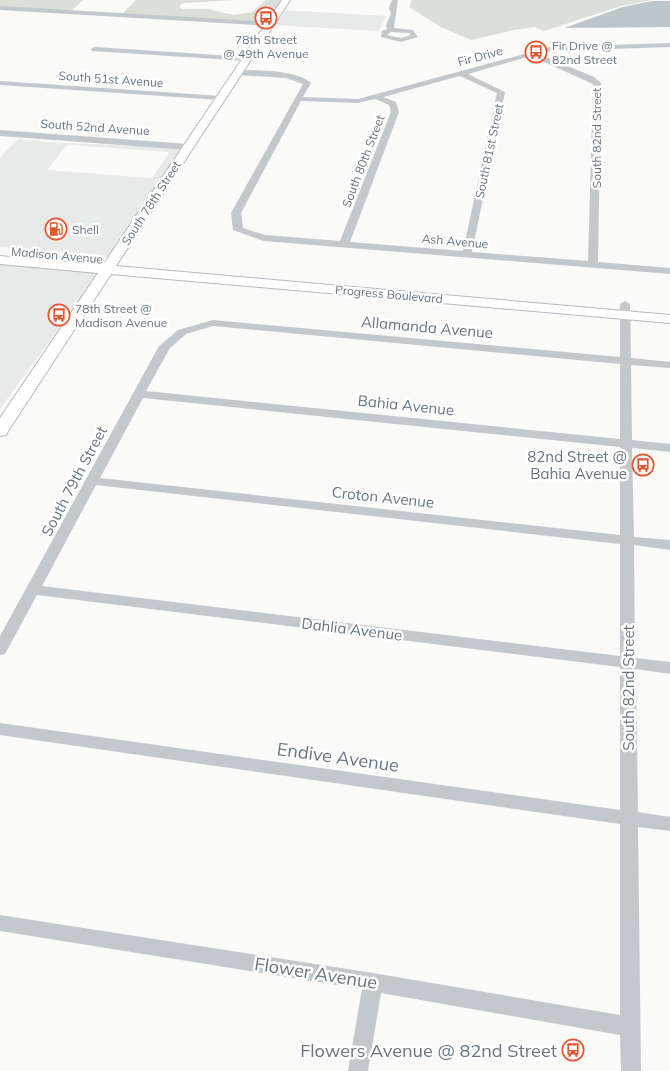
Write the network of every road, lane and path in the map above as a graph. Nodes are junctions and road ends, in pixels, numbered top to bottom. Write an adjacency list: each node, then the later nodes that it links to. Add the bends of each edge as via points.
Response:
1 (286, 0): 4 (street, South 78th Street)
2 (395, 0): 5 (street, via 389,25)
3 (0, 8): 4 (street)
4 (271, 24): 9 (street, South 78th Street)
5 (391, 30)
6 (670, 45): 8 (street, Fir Drive, via 563,48)
7 (95, 49): 9 (street)
8 (531, 54): 11 (street, Fir Drive); 23 (street, South 82nd Street, via 597,83)
9 (248, 58): 10 (street, South 78th Street)
10 (238, 73): 14 (street, South 78th Street); 15 (street, via 304,79 307,83)
11 (460, 73): 13 (street, Fir Drive); 20 (street, South 81st Street, via 501,92)
12 (0, 83): 14 (street, South 51st Avenue)
13 (376, 96): 15 (street, Fir Drive, via 339,102); 18 (street, South 80th Street, via 393,104 395,112)
14 (221, 98): 17 (street, South 78th Street)
15 (298, 99): 18 (street, Ash Avenue, via 236,213 238,230 264,238)
16 (0, 133): 17 (street, South 52nd Avenue)
17 (188, 146): 22 (street, South 78th Street)
18 (344, 244): 20 (street, Ash Avenue)
19 (0, 250): 22 (street, Madison Avenue)
20 (467, 254): 23 (street, Ash Avenue)
21 (0, 260): 22 (street, Madison Avenue)
22 (110, 265): 26 (main road, Progress Boulevard); 32 (street, South 78th Street)
23 (593, 265): 24 (street, Ash Avenue)
24 (670, 271)
25 (670, 308): 26 (street, Progress Boulevard)
26 (625, 310): 27 (main road, Progress Boulevard); 29 (street, South 82nd Street)
27 (670, 319)
28 (182, 332): 29 (street, Allamanda Avenue, via 213,323); 31 (street, South 79th Street, via 165,346)
29 (625, 361): 30 (street, Allamanda Avenue); 33 (street, South 82nd Street)
30 (670, 365)
31 (139, 394): 33 (street, Bahia Avenue); 35 (street, South 79th Street)
32 (0, 431)
33 (626, 444): 34 (street, Bahia Avenue); 36 (street, South 82nd Street)
34 (670, 448)
35 (92, 480): 36 (street, Croton Avenue); 38 (street, South 79th Street)
36 (626, 540): 37 (street, Croton Avenue); 40 (street, South 82nd Street)
37 (670, 545)
38 (34, 590): 39 (street, South 79th Street); 40 (street, Dahlia Avenue)
39 (0, 650)
40 (628, 663): 41 (street, Dahlia Avenue); 43 (street, South 82nd Street)
41 (670, 668)
42 (0, 729): 43 (street, Endive Avenue)
43 (628, 818): 44 (street, Endive Avenue); 47 (street, South 82nd Street)
44 (670, 824)
45 (0, 923): 46 (street, Flower Avenue)
46 (372, 982): 47 (street, Flower Avenue); 48 (street)
47 (631, 1028): 49 (street, South 82nd Street)
48 (358, 1071)
49 (632, 1071)

